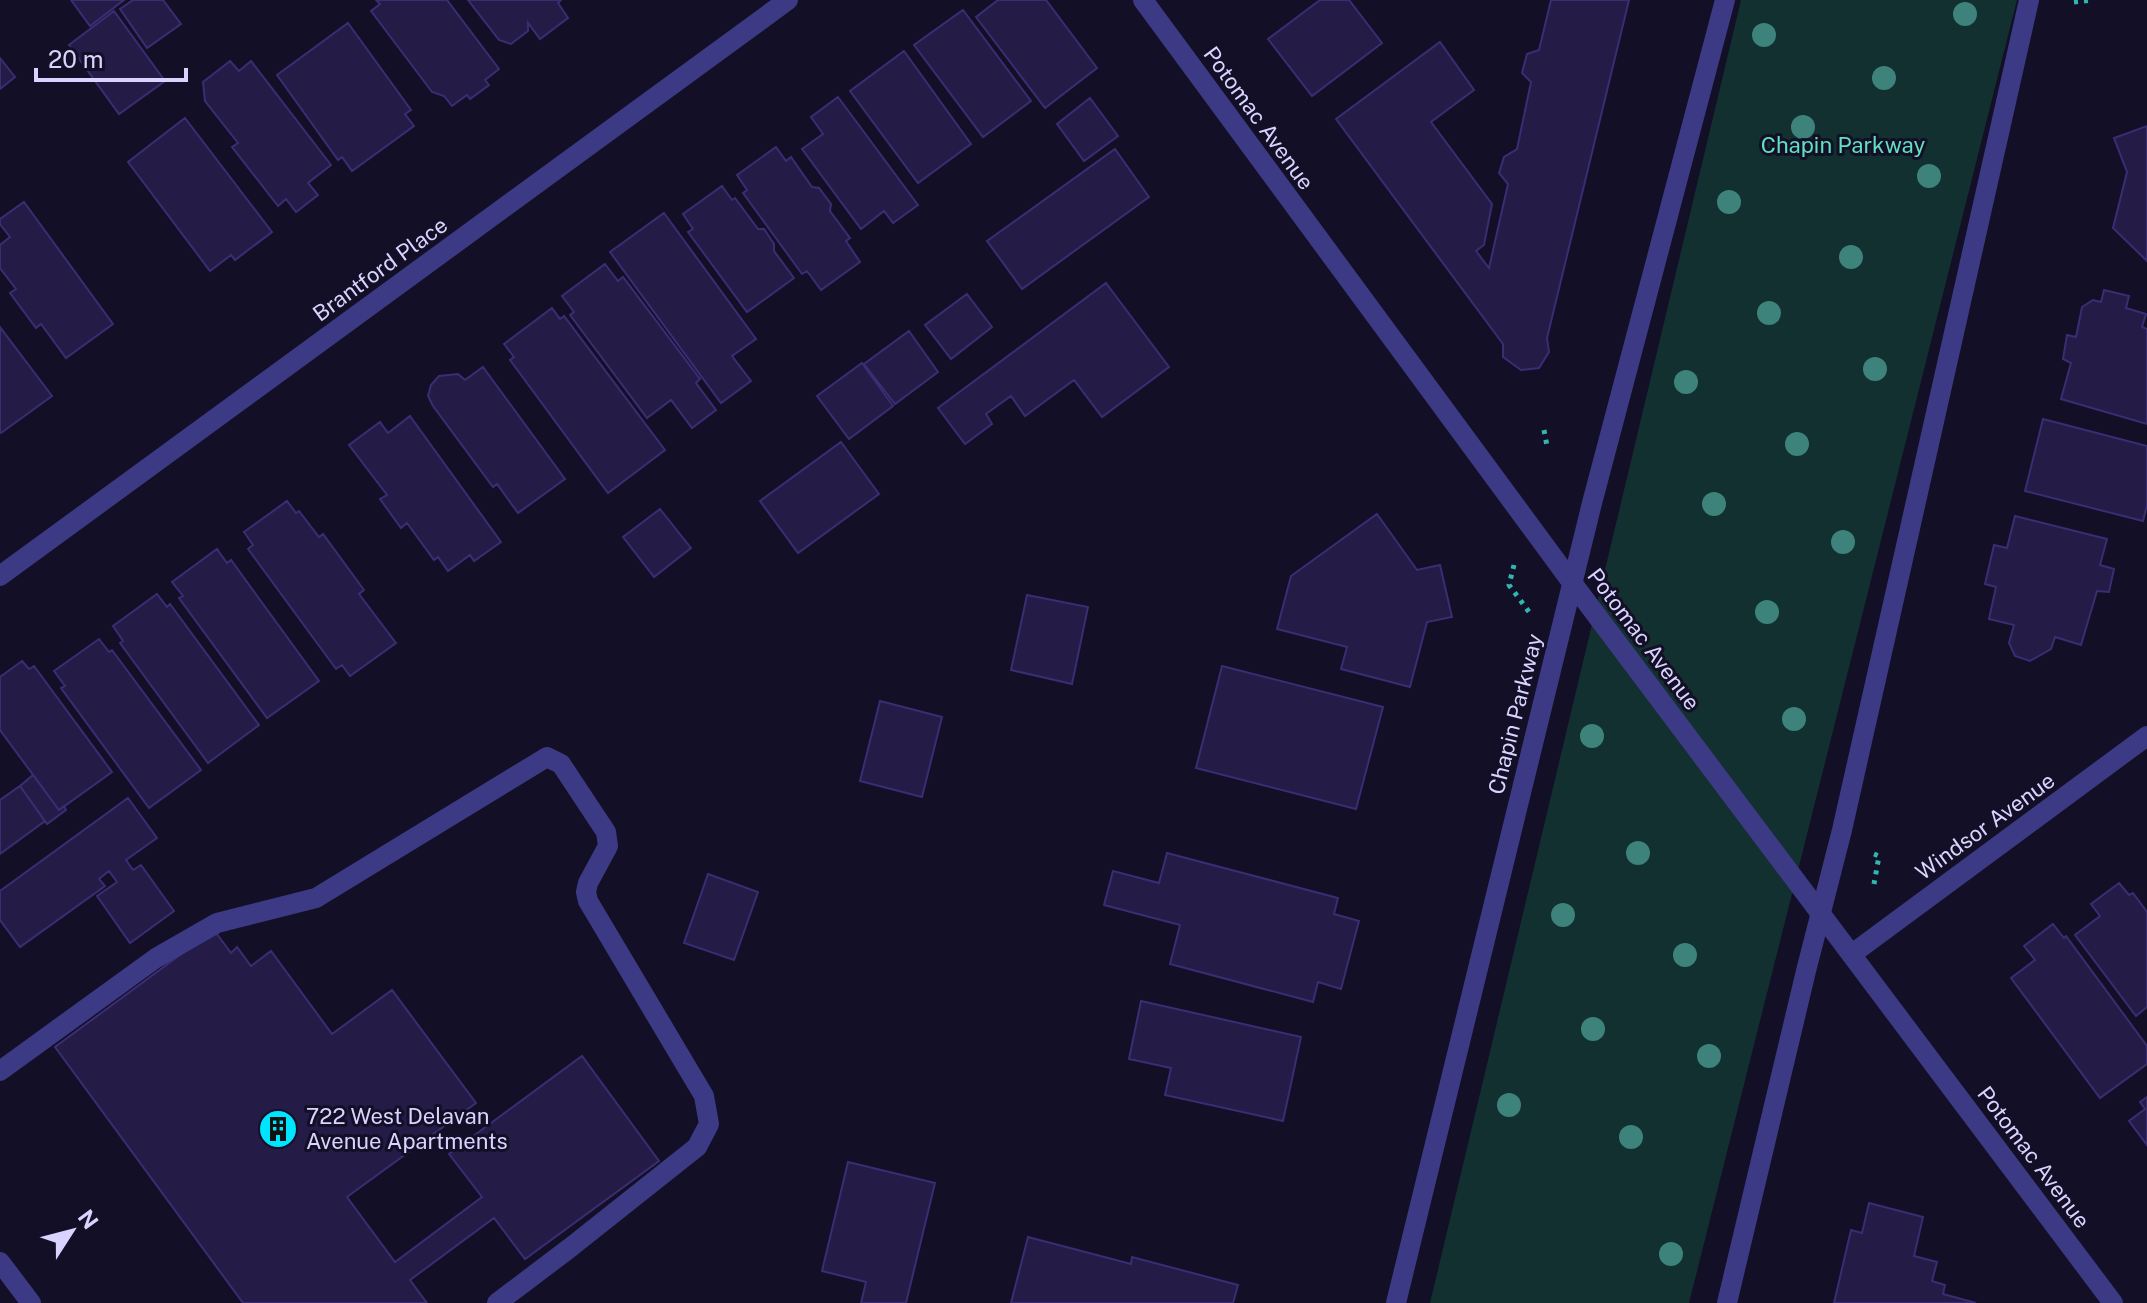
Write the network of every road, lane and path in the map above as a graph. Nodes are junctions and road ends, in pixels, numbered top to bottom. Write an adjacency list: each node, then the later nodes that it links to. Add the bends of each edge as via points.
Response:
1 (788, 0): 9 (street, Brantford Place)
2 (1143, 0): 10 (street, Potomac Avenue)
3 (1725, 0): 10 (street, Chapin Parkway)
4 (2029, 0): 16 (street)
5 (2092, 0): 6 (path)
6 (2074, 2)
7 (1544, 430): 8 (path)
8 (1547, 446)
9 (0, 576)
10 (1573, 584): 16 (street, Potomac Avenue); 22 (street, Chapin Parkway)
11 (1509, 585): 12 (path)
12 (1533, 616)
13 (2147, 736): 17 (street, Windsor Avenue)
14 (1879, 856): 15 (path)
15 (1874, 884)
16 (1821, 916): 17 (street, Potomac Avenue); 23 (street)
17 (1852, 954): 24 (street, Potomac Avenue)
18 (0, 1071): 21 (street, via 156,958 217,923 316,898 547,757 561,764 606,832 608,846 588,883 588,901 704,1096 709,1124 697,1147)
19 (0, 1262): 20 (street)
20 (31, 1303)
21 (497, 1303)
22 (1396, 1303)
23 (1727, 1303)
24 (2113, 1303)

